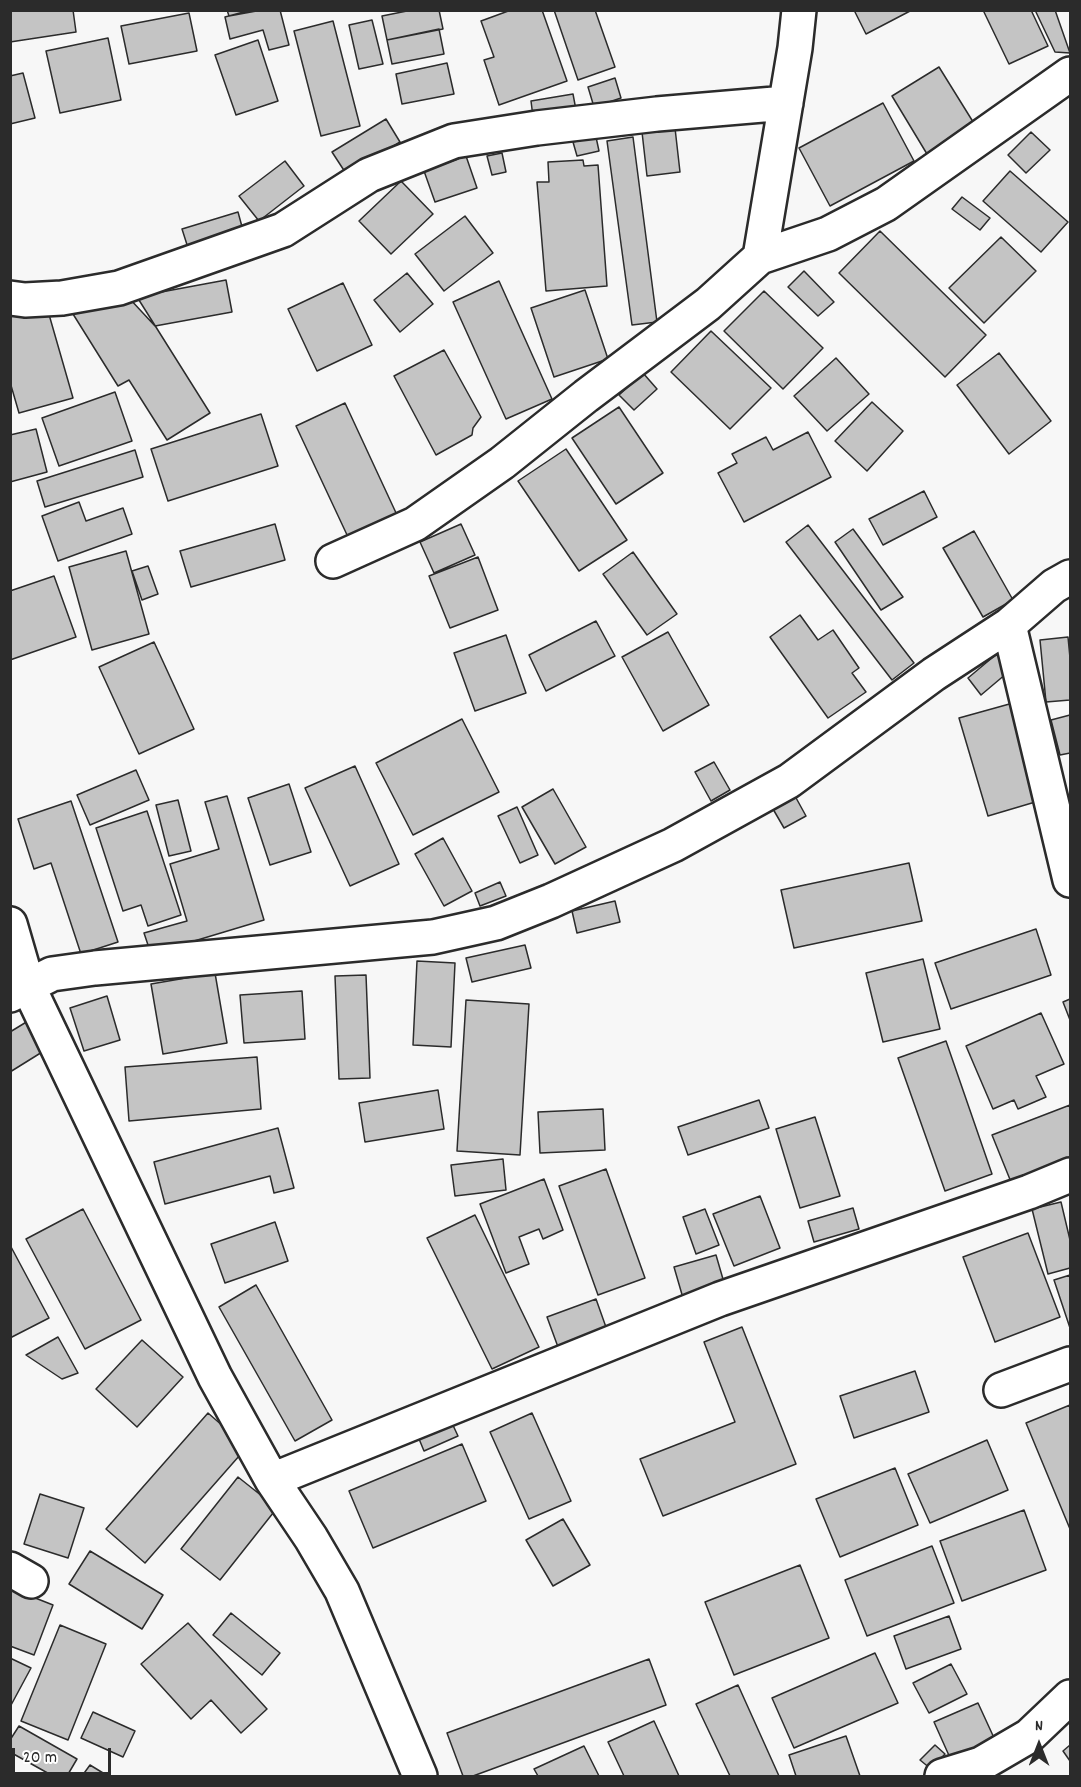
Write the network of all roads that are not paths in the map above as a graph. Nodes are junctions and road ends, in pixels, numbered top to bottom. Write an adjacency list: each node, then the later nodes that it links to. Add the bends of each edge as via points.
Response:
1 (799, 10): 3 (street)
2 (1071, 74): 4 (street, via 886,204 828,234)
3 (786, 103): 4 (street); 5 (street, via 657,114 454,141 369,174 283,230 119,288 62,298)
4 (760, 257): 6 (street, via 708,304 502,463 415,524)
5 (10, 298)
6 (333, 561)
7 (1071, 577): 8 (street, via 1054,586)
8 (1009, 625): 9 (street); 11 (street, via 934,674 789,781 673,845 496,923 433,937 94,968 52,974)
9 (1071, 880)
10 (10, 924): 11 (street)
11 (19, 991): 15 (street, via 215,1377)
12 (1071, 1175): 15 (street, via 720,1299)
13 (1071, 1364): 14 (street)
14 (1001, 1390)
15 (272, 1480): 17 (street, via 342,1591)
16 (1071, 1697): 18 (street, via 1029,1736 981,1764)
17 (420, 1776)
18 (942, 1776)

